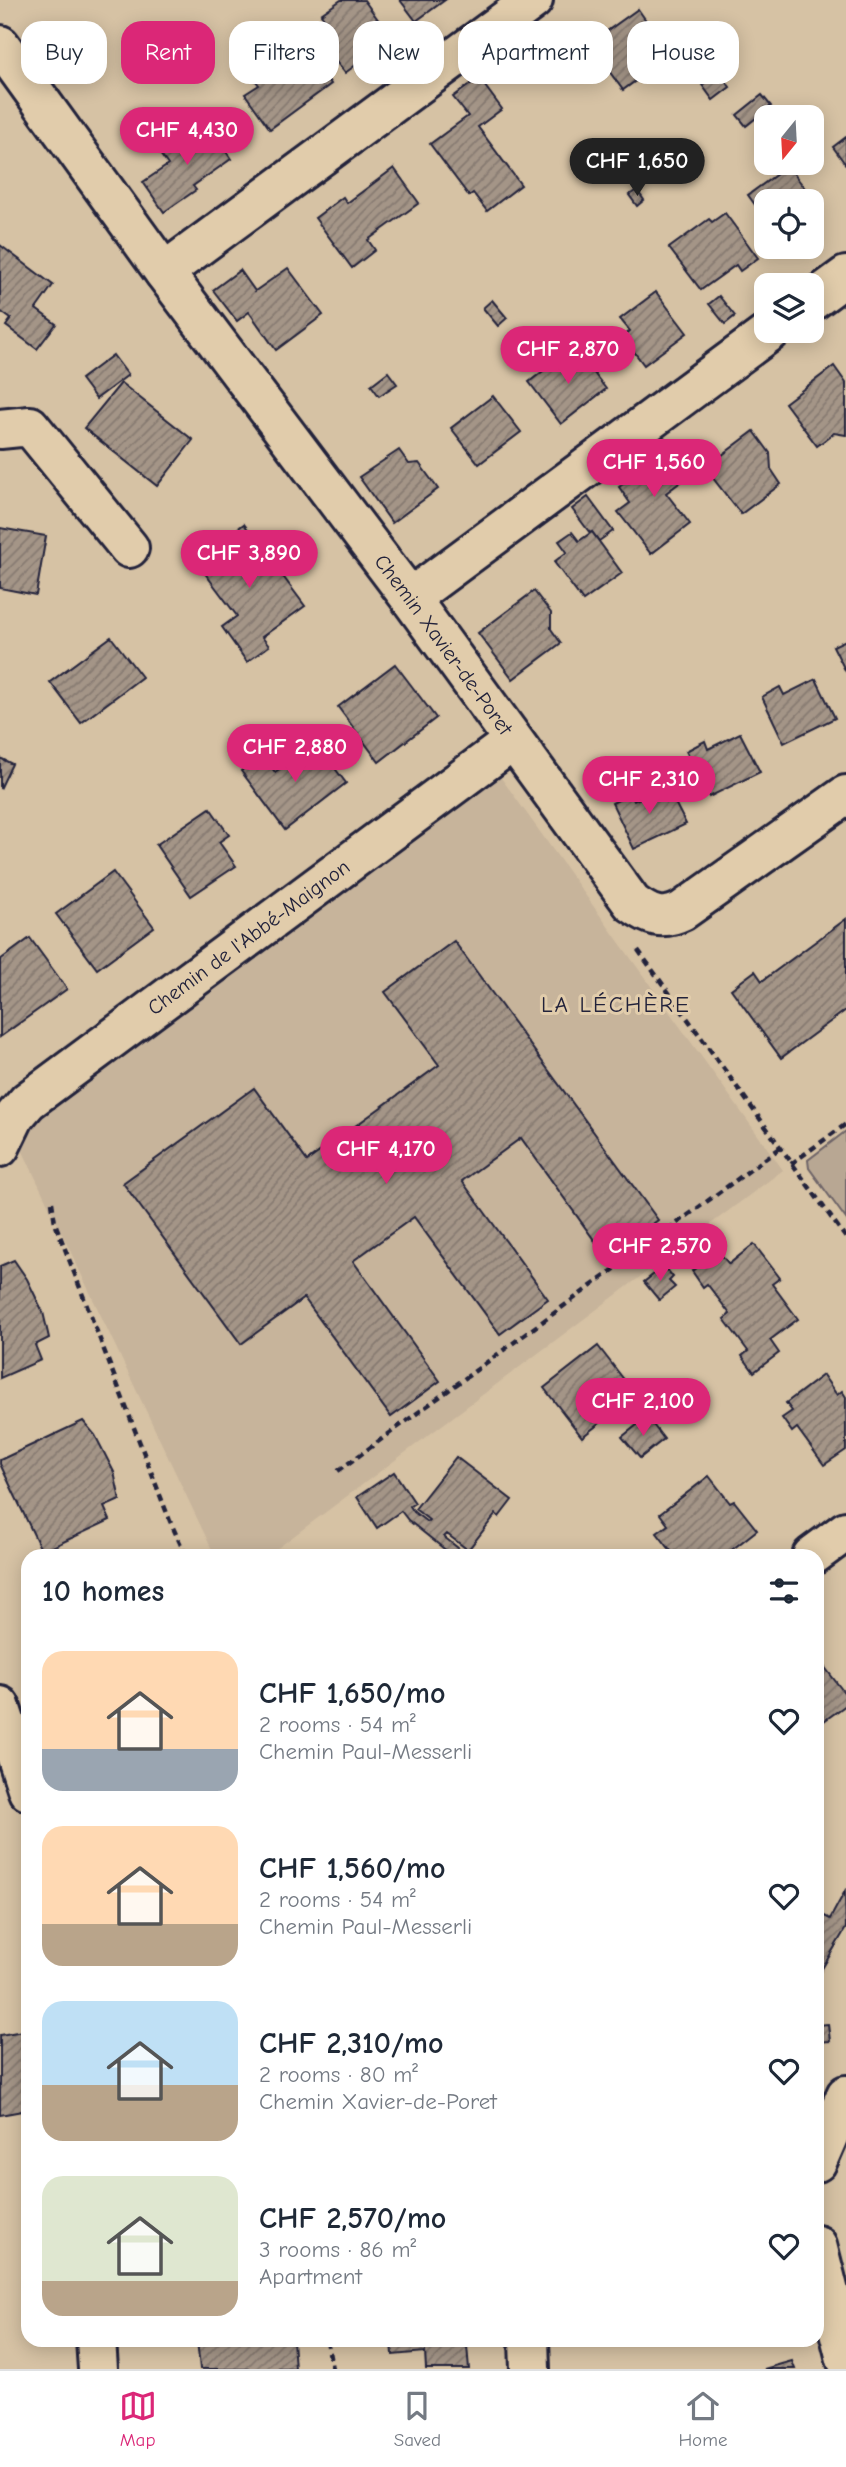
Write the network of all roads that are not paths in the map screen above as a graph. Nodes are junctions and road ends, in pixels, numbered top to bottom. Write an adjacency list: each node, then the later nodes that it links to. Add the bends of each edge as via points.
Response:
1 (533, 0): 3 (street)
2 (0, 45): 3 (street, Chemin Xavier-de-Poret)
3 (164, 272): 9 (street, Chemin Xavier-de-Poret)
4 (846, 276): 5 (street)
5 (824, 292)
6 (755, 343): 9 (street)
7 (0, 429): 8 (street, via 30,426)
8 (129, 548)
9 (410, 598): 10 (street, Chemin Xavier-de-Poret)
10 (513, 741): 11 (street, Chemin Xavier-de-Poret, via 632,904 657,918 682,911); 12 (street, Chemin de l'Abbé-Maignon, via 28,1101)
11 (846, 795)
12 (0, 1147)
13 (846, 1531): 14 (street)
14 (822, 1549)
15 (0, 1706): 16 (street)
16 (21, 1770)
17 (846, 2095): 18 (street)
18 (824, 2146)
19 (824, 2273): 22 (street)
20 (96, 2347): 23 (street)
21 (528, 2347): 24 (street)
22 (846, 2359)
23 (98, 2369)
24 (530, 2369)

